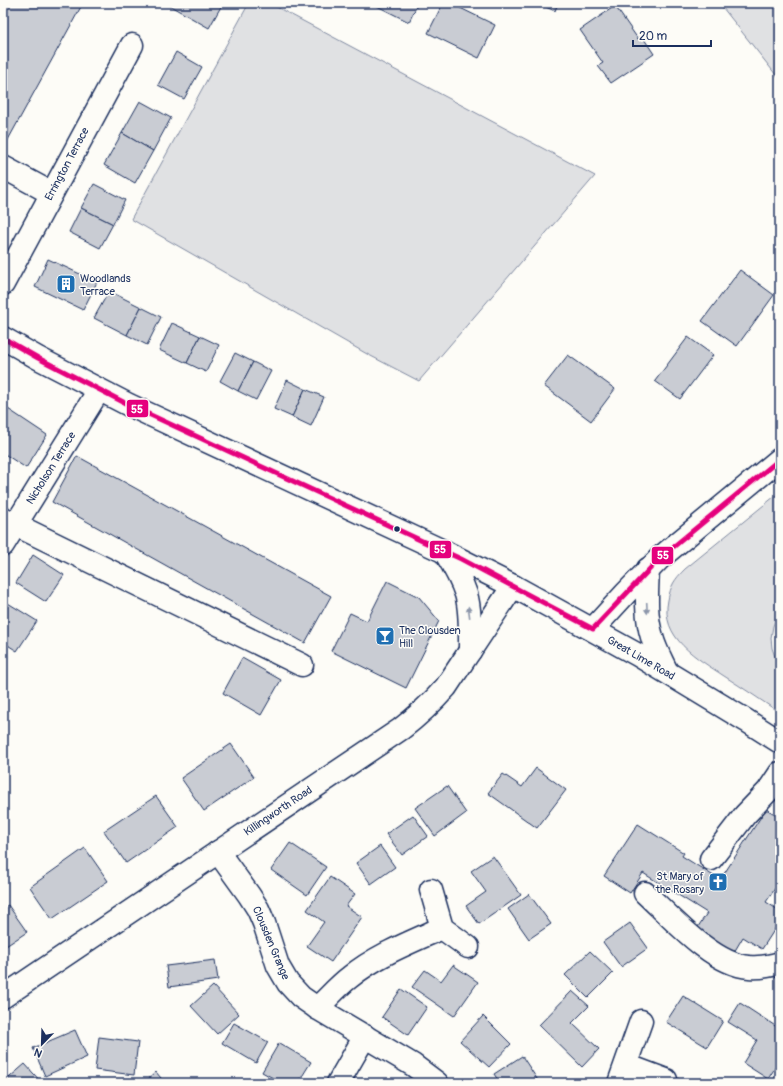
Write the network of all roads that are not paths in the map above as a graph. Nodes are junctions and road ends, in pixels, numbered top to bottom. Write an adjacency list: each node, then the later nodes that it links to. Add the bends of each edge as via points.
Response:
1 (132, 45): 3 (main road, Errington Terrace)
2 (3, 167): 3 (main road)
3 (51, 193): 4 (main road, Errington Terrace)
4 (3, 284)
5 (3, 338): 6 (main road, Great Lime Road)
6 (99, 390): 8 (main road, Nicholson Terrace); 10 (main road, Great Lime Road)
7 (780, 459): 11 (main road)
8 (9, 521): 9 (main road, Nicholson Terrace); 15 (main road)
9 (3, 545)
10 (445, 552): 12 (main road, Great Lime Road); 14 (main road, one-way to 10, via 467,596)
11 (648, 569): 13 (main road); 16 (main road, one-way to 16, via 648,618 652,638)
12 (513, 586): 13 (main road, Great Lime Road); 14 (main road, Killingworth Road)
13 (593, 629): 16 (main road, Great Lime Road)
14 (470, 651): 19 (main road, Killingworth Road, via 446,687 419,715)
15 (302, 665)
16 (666, 672): 17 (main road, Great Lime Road)
17 (780, 742)
18 (780, 773): 20 (main road)
19 (218, 852): 26 (main road, Killingworth Road); 27 (main road, Clousden Grange, via 258,909 278,966 288,984 300,997)
20 (711, 859)
21 (431, 890): 23 (main road)
22 (645, 893): 25 (main road, via 695,940 730,962 748,967 769,967)
23 (442, 928): 24 (main road); 27 (main road, via 381,956 350,977)
24 (468, 947)
25 (780, 963)
26 (3, 997)
27 (317, 1008): 29 (main road, Clousden Grange)
28 (641, 1022): 30 (main road)
29 (365, 1036): 32 (main road); 33 (main road, Clousden Grange, via 413,1065)
30 (622, 1074): 31 (main road)
31 (666, 1080)
32 (338, 1083)
33 (436, 1083)

